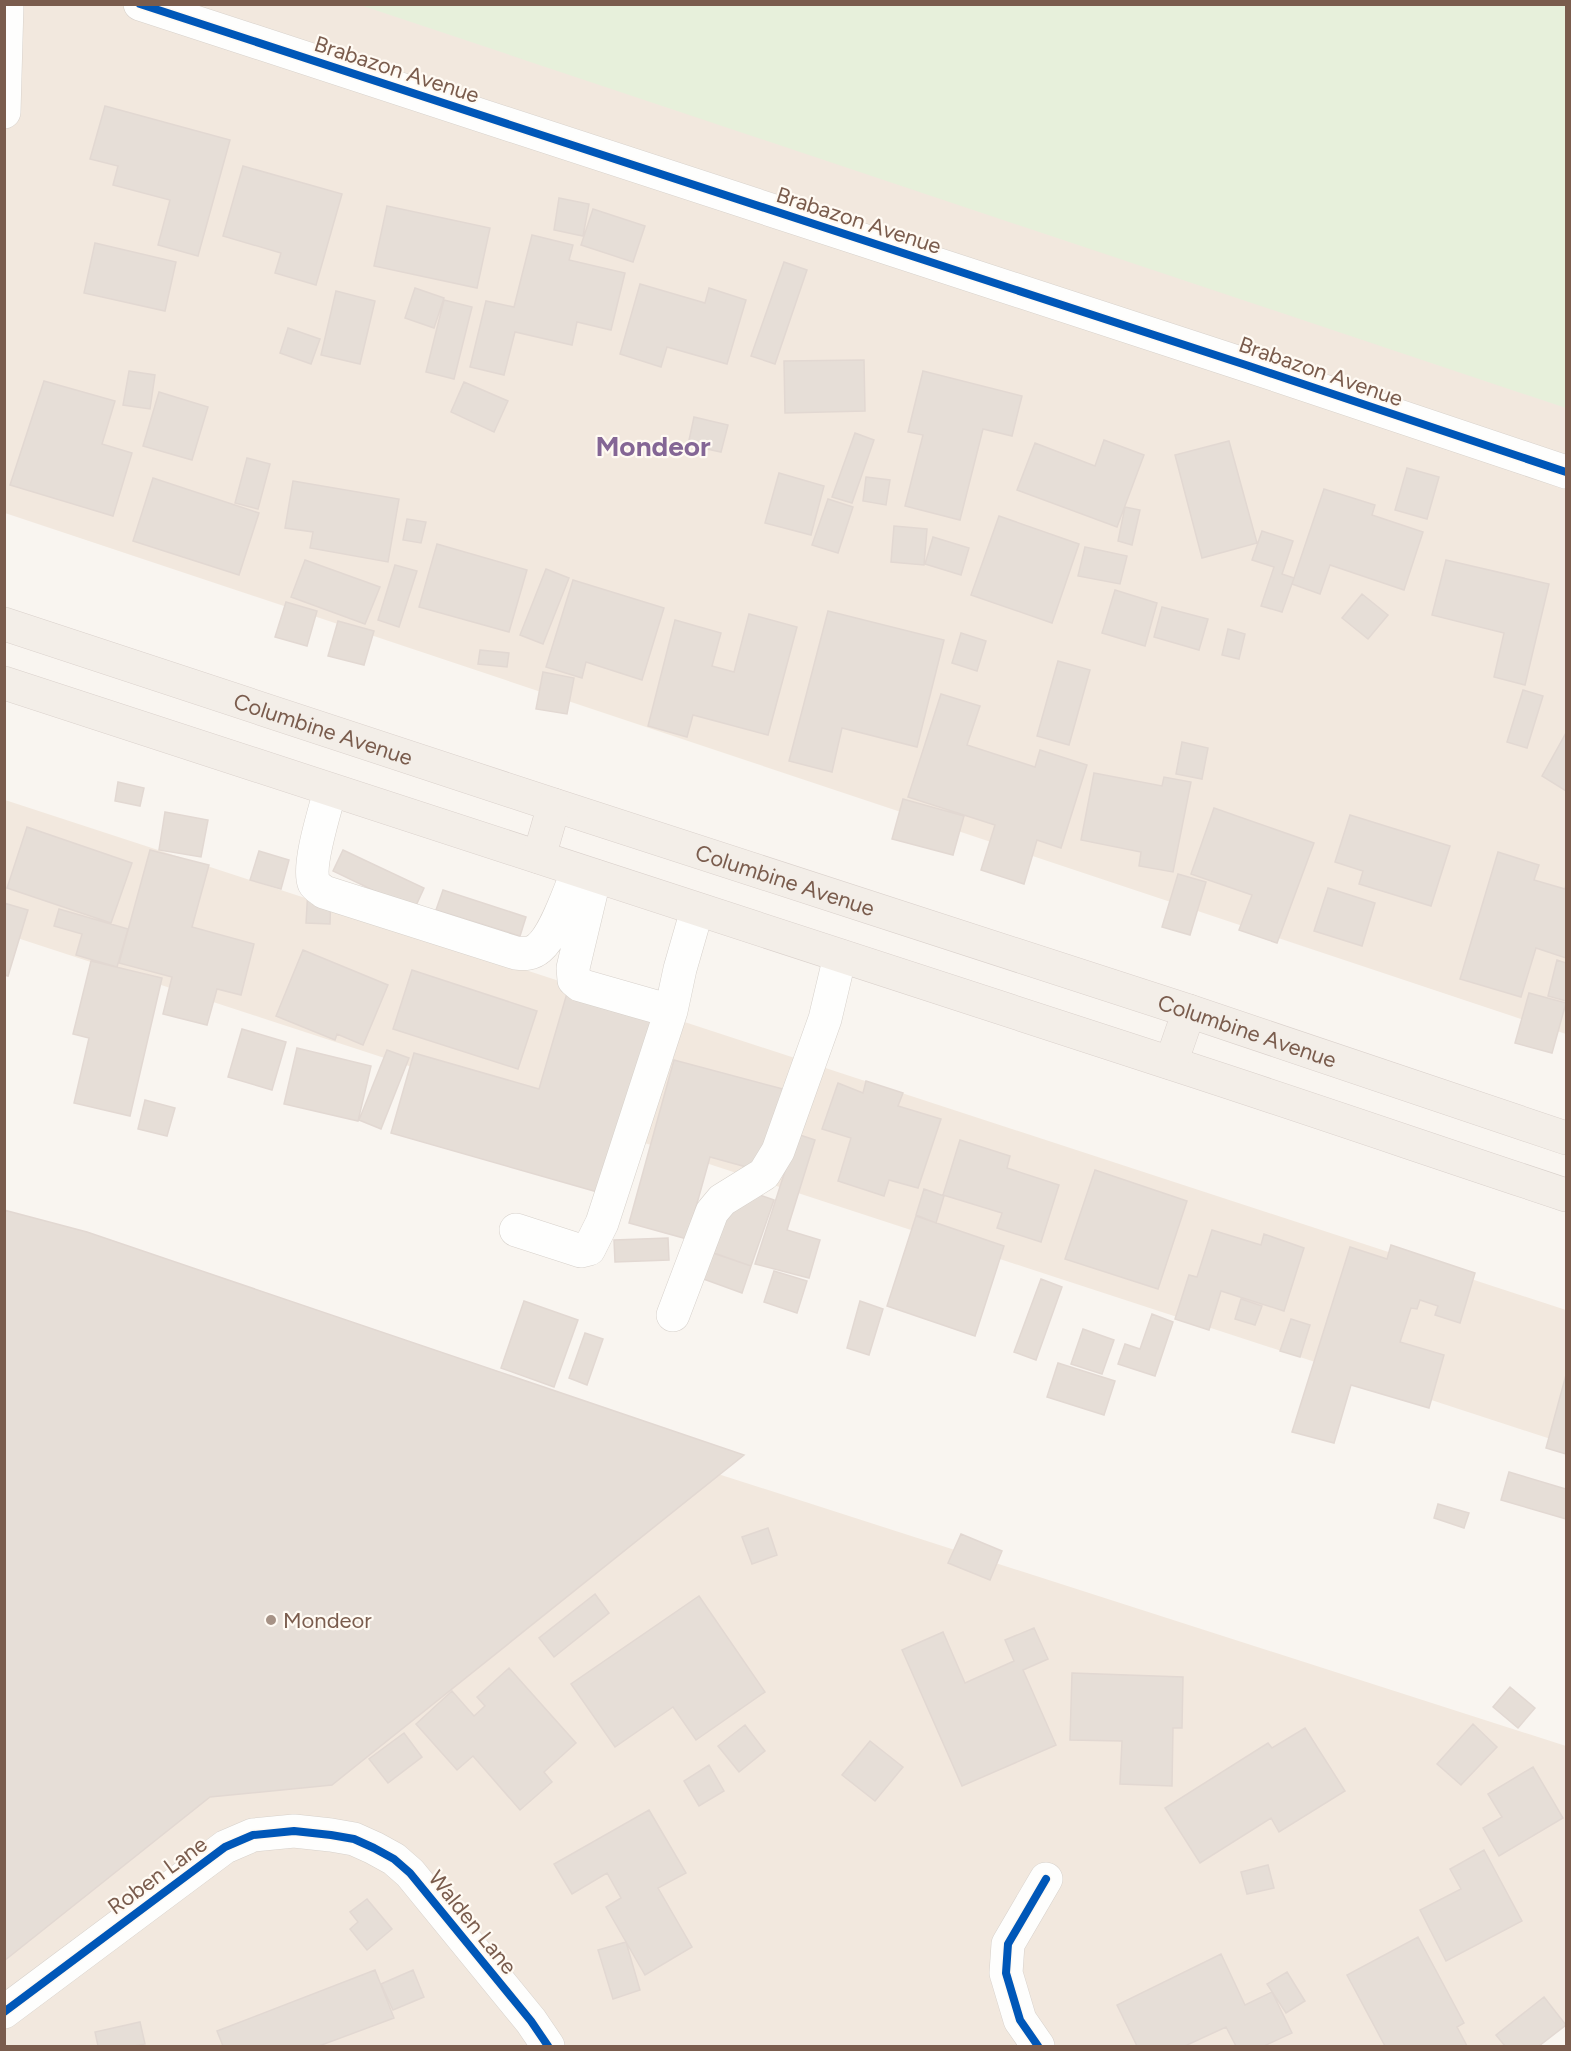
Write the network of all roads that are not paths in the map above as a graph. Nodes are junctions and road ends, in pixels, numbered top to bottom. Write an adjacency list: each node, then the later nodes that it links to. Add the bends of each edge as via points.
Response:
1 (7, 4): 3 (street)
2 (140, 4): 4 (street, Brabazon Avenue)
3 (4, 112)
4 (1566, 472)
5 (4, 624): 8 (main road, Columbine Avenue)
6 (4, 682): 7 (main road)
7 (330, 791): 9 (main road); 10 (street, via 312,873 315,885 324,892 516,954 539,948)
8 (555, 805): 9 (main road); 14 (main road, Columbine Avenue)
9 (539, 857): 10 (main road)
10 (587, 873): 11 (main road); 13 (street, via 574,980)
11 (697, 910): 12 (main road); 13 (street)
12 (840, 956): 15 (main road); 19 (street, via 825,1019 778,1151 764,1174 722,1200 712,1212)
13 (670, 1011): 18 (street, via 602,1223 589,1249 581,1251)
14 (1189, 1011): 15 (main road); 16 (main road, Columbine Avenue)
15 (1171, 1063): 17 (main road)
16 (1566, 1138)
17 (1566, 1195)
18 (516, 1230)
19 (674, 1315)
20 (354, 1839): 22 (street, Roben Lane, via 294,1831 253,1835 225,1847); 23 (street, Walden Lane, via 394,1859 410,1873)
21 (1046, 1879): 24 (street, via 1008,1944 1006,1973 1020,2020)
22 (4, 2012)
23 (548, 2046)
24 (1038, 2046)

